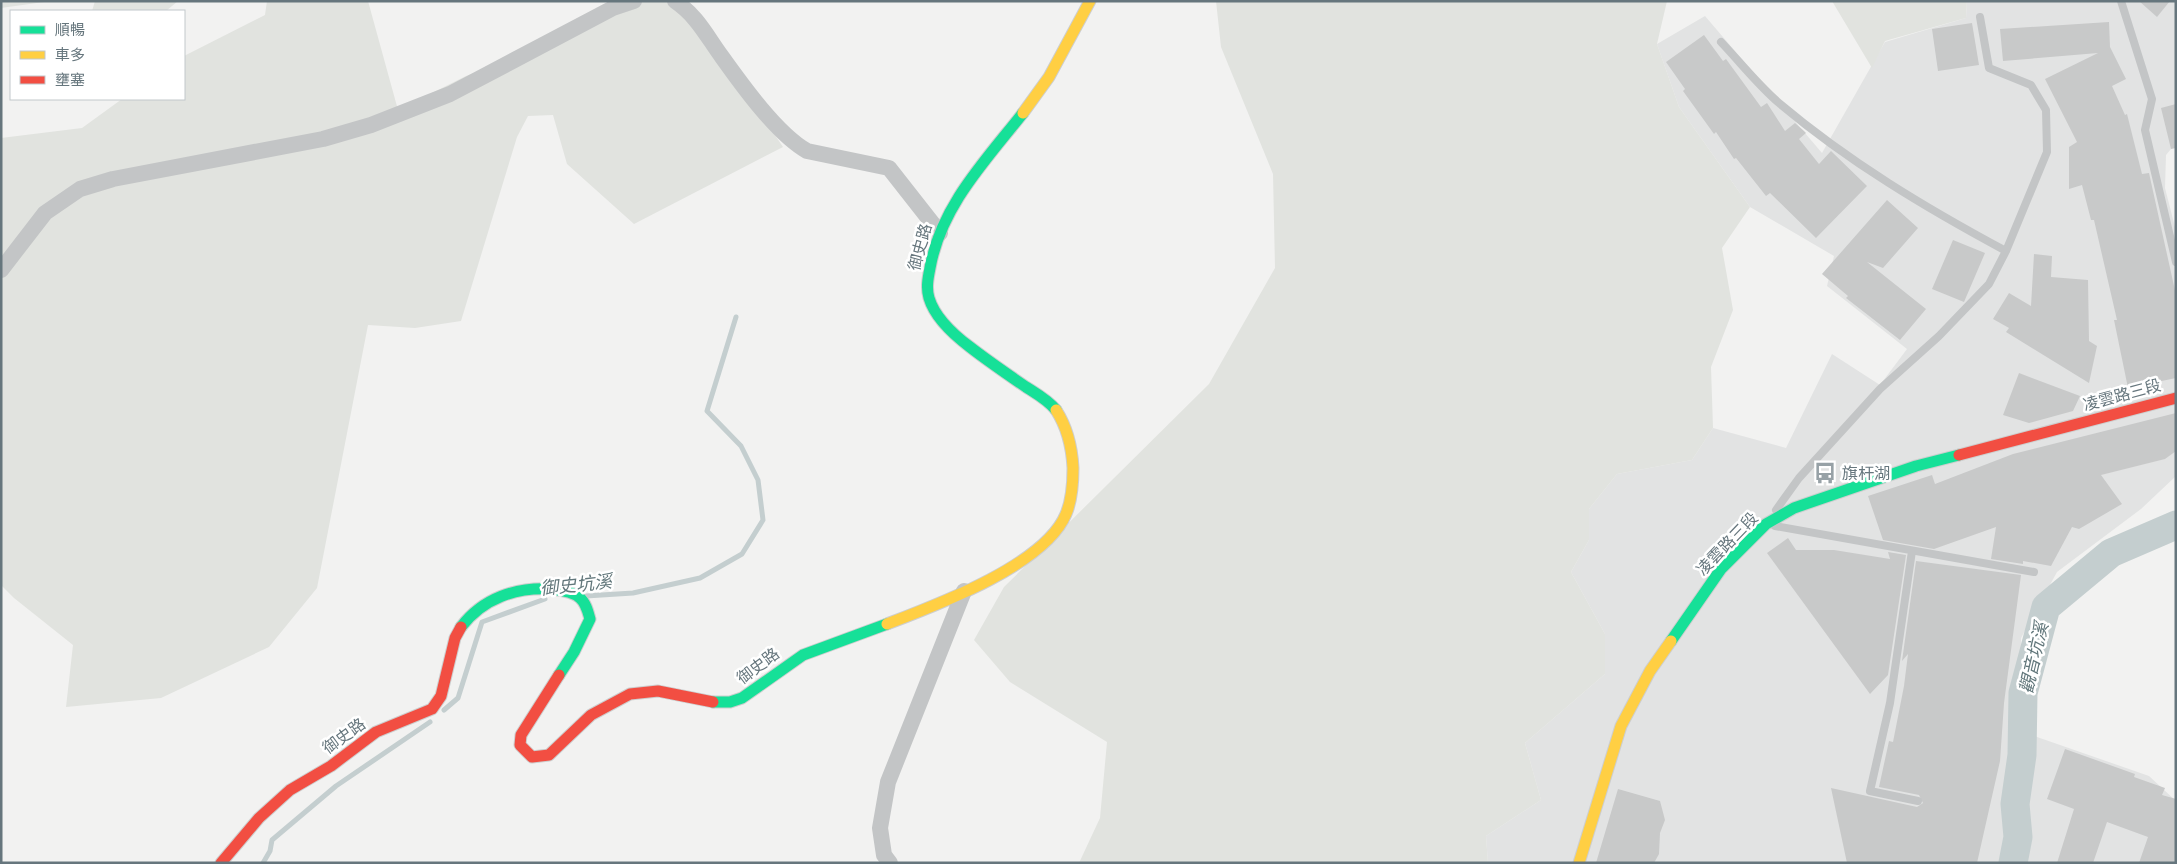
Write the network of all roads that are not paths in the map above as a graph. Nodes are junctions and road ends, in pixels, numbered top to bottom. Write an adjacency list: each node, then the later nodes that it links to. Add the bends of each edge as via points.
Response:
1 (634, 1): 10 (street, via 613,8 450,94 371,125 323,139 113,179 80,189 45,213)
2 (674, 1): 7 (street, via 691,12 740,83 795,144 807,151 889,168)
3 (1090, 1): 7 (street, 御史路, via 1035,97 960,193)
4 (2121, 1): 9 (lane, via 2152,99 2144,130)
5 (1980, 17): 8 (lane, via 1989,68 2031,85 2046,110 2047,152)
6 (1721, 42): 8 (lane, via 1778,102 1858,164 1934,212)
7 (940, 233): 15 (street, 御史路, via 927,285 934,310 949,329 980,355 1050,403 1063,420 1071,450 1073,479 1065,516 1047,539 1020,562)
8 (2006, 250): 12 (lane, via 1989,284 1939,336 1880,389 1799,478)
9 (2176, 262)
10 (1, 270)
11 (2176, 398): 12 (street, 凌雲路三段, via 1916,466 1794,508)
12 (1766, 524): 13 (lane); 19 (street, 凌雲路三段, via 1721,569 1650,672 1622,726)
13 (1912, 550): 14 (lane); 16 (lane, via 1890,703 1870,791)
14 (2034, 572)
15 (964, 591): 17 (street, 御史路, via 783,664 750,694 733,701 717,703 654,691 632,693 610,703 572,730 556,749 542,759 525,753 520,745 521,735 574,652 590,619 585,602 573,592 517,589 475,613 455,636 447,674 434,708 370,735 328,768 287,792); 18 (street, via 888,782 880,828 884,855)
16 (1918, 800)
17 (221, 863)
18 (890, 863)
19 (1579, 863)

